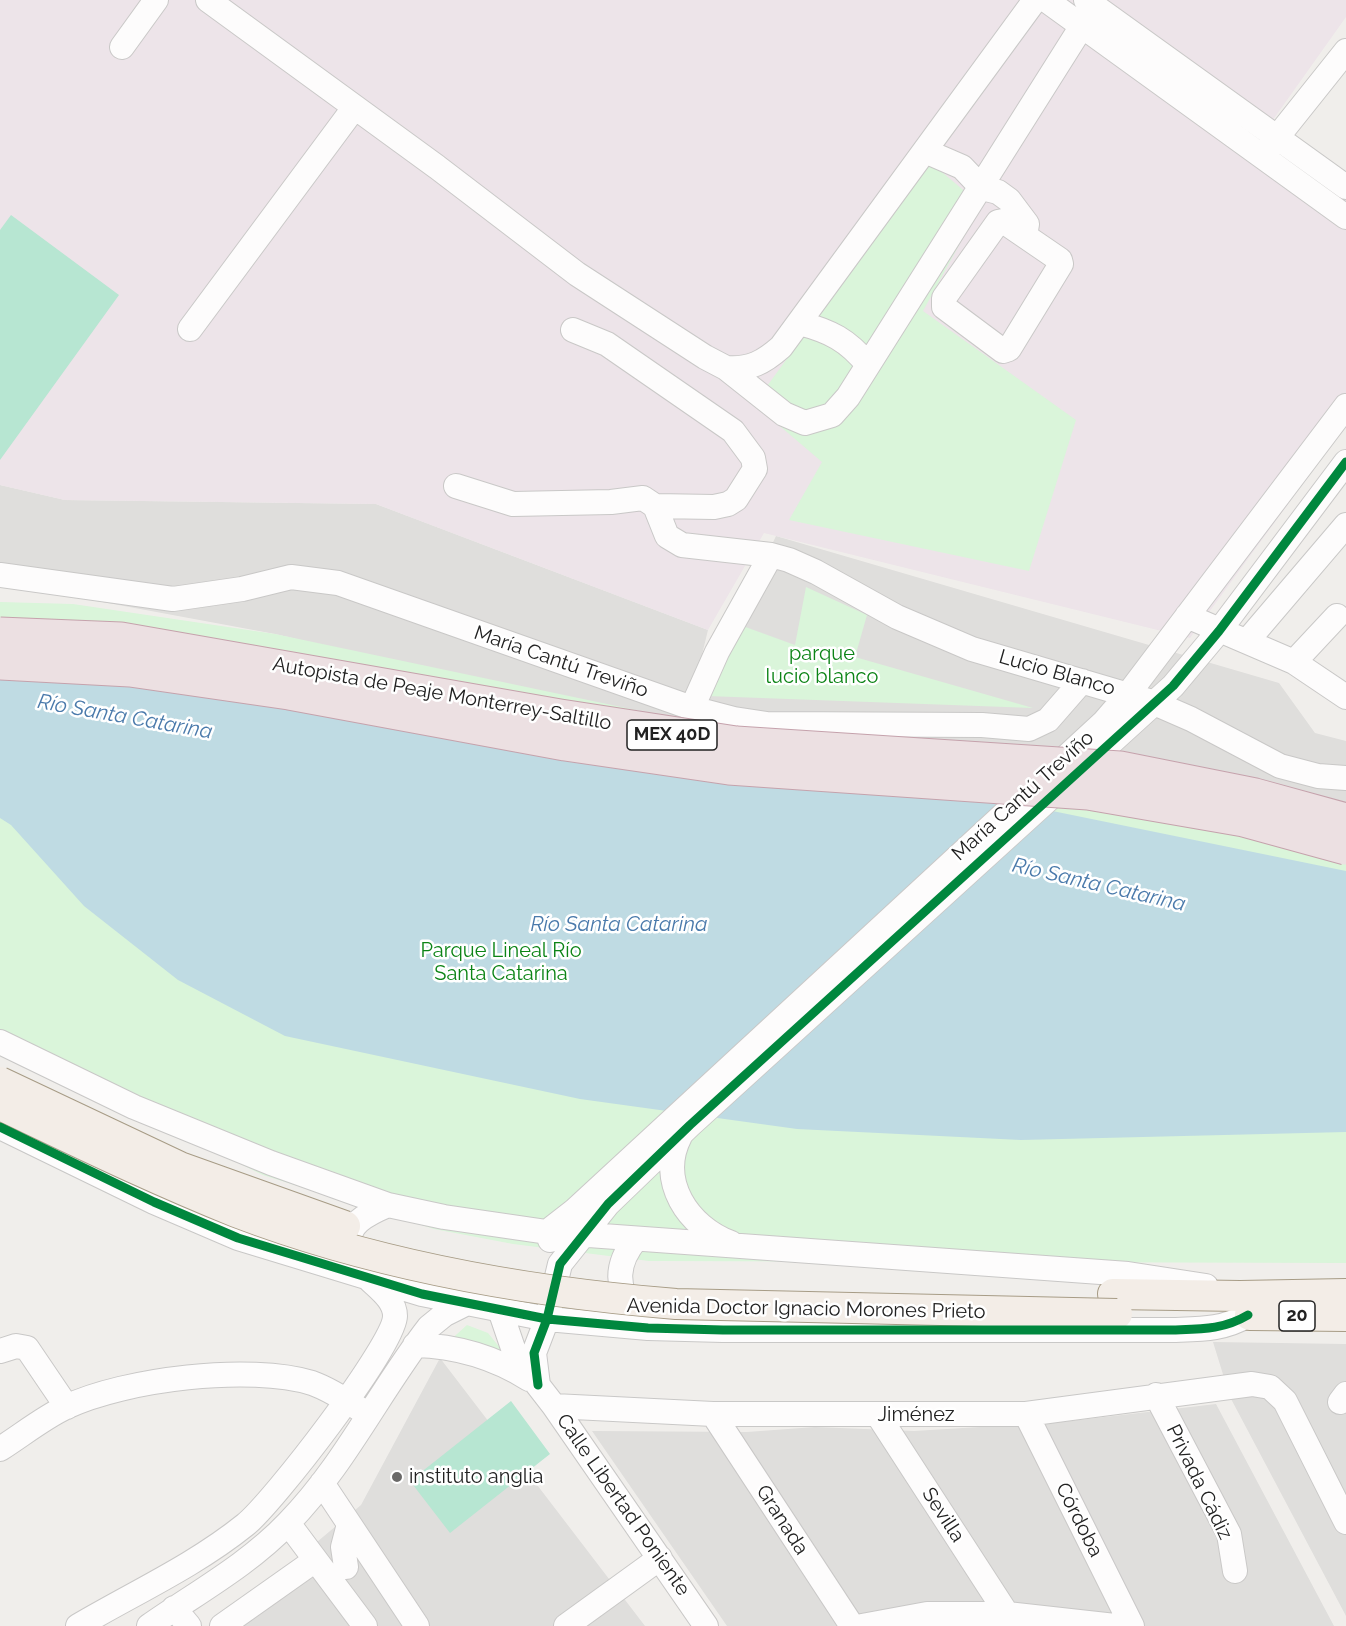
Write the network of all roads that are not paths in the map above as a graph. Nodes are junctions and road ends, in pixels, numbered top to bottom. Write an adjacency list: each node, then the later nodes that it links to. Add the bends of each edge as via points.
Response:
1 (156, 0): 7 (street)
2 (208, 0): 9 (street)
3 (1035, 0): 11 (street)
4 (1046, 0): 6 (street)
5 (1086, 0): 10 (street)
6 (1082, 26): 12 (street); 14 (street)
7 (122, 47)
8 (1346, 51): 10 (street)
9 (354, 108): 18 (street); 21 (street, via 437,166 577,274)
10 (1278, 137): 12 (street); 13 (street)
11 (925, 151): 14 (street, via 962,167); 17 (street)
12 (1262, 157): 15 (street)
13 (1346, 187)
14 (982, 188): 16 (street, via 1009,200 1027,224); 20 (street)
15 (1346, 217)
16 (1025, 236): 16 (street, via 1003,221 998,222 944,298 944,307 1003,351 1009,350 1061,264)
17 (799, 323): 20 (street, via 840,337); 21 (street, via 782,347 769,357 743,369)
18 (190, 328)
19 (573, 330): 25 (street, via 607,344 733,431 753,458 755,469 736,499 728,504)
20 (868, 365): 21 (street, via 832,416 805,423 784,414)
21 (726, 368)
22 (1346, 406): 29 (street, María Cantú Treviño)
23 (1346, 462): 31 (street, María Cantú Treviño)
24 (456, 486): 25 (street, via 513,504 644,498)
25 (655, 506): 27 (street, Lucio Blanco, via 666,536 682,545)
26 (1346, 525): 33 (street)
27 (771, 555): 36 (street, Lucio Blanco, via 816,572 934,633 1014,663); 40 (street, via 717,652)
28 (0, 575): 40 (street, María Cantú Treviño, via 173,599 291,577 338,584)
29 (1187, 616): 31 (street); 37 (street, María Cantú Treviño)
30 (1336, 616): 34 (street)
31 (1219, 631): 33 (street); 39 (street, María Cantú Treviño, via 1173,686)
32 (0, 634): 43 (highway, Autopista de Peaje Monterrey-Saltillo / MEX 40D, bridge, via 121,639 736,743 1120,768 1256,795)
33 (1248, 640): 34 (street)
34 (1294, 662): 38 (street)
35 (0, 663): 44 (highway, Autopista de Peaje Monterrey-Saltillo / MEX 40D, bridge, via 130,670 255,688 566,744 729,768 1088,793 1244,820)
36 (1081, 681): 37 (street, Lucio Blanco); 40 (street, María Cantú Treviño, via 1035,718 982,725 767,724); 41 (street, María Cantú Treviño, via 1092,699)
37 (1129, 693): 39 (street, Lucio Blanco); 41 (street, María Cantú Treviño)
38 (1346, 697)
39 (1152, 702): 41 (street, María Cantú Treviño); 42 (street, Lucio Blanco, via 1280,766 1318,776)
40 (692, 708)
41 (1098, 735): 49 (street, María Cantú Treviño, bridge)
42 (1346, 778)
43 (1346, 820)
44 (1346, 848)
45 (0, 1042): 50 (street, 20, via 134,1107)
46 (0, 1082): 62 (main road, Avenida Doctor Ignacio Morones Prieto / 20, bridge, via 180,1167 245,1192 332,1222 455,1255 546,1271 674,1284)
47 (0, 1105): 62 (main road, Avenida Doctor Ignacio Morones Prieto / 20, bridge, via 151,1177 238,1213 346,1248 482,1280 611,1299 676,1304)
48 (0, 1127): 54 (street, Avenida Doctor Ignacio Morones Prieto / 20, via 153,1202)
49 (677, 1130): 52 (street); 53 (street); 56 (street, via 672,1174 686,1211 705,1230)
50 (277, 1165): 51 (street, 20); 54 (street, via 289,1172 296,1183 300,1196 295,1214 282,1228)
51 (388, 1205): 52 (street, 20); 58 (street, via 363,1216 350,1236 353,1257)
52 (547, 1232): 53 (street, 20); 57 (street)
53 (582, 1235): 55 (street, 20); 57 (street)
54 (238, 1238): 58 (street, Avenida Doctor Ignacio Morones Prieto / 20)
55 (636, 1239): 56 (street, 20); 67 (street, via 626,1251 619,1283 624,1299)
56 (745, 1247): 63 (street, 20, via 1128,1274 1205,1285)
57 (560, 1264): 66 (street)
58 (367, 1277): 61 (street, Avenida Doctor Ignacio Morones Prieto / 20); 72 (street, via 388,1297 395,1316 383,1345)
59 (1346, 1284): 60 (street)
60 (1332, 1294): 63 (main road, Avenida Doctor Ignacio Morones Prieto / 20)
61 (465, 1304): 64 (street, Avenida Doctor Ignacio Morones Prieto / 20); 68 (street, via 429,1327)
62 (1115, 1304): 63 (main road, Avenida Doctor Ignacio Morones Prieto / 20)
63 (1244, 1306): 65 (main road, Avenida Doctor Ignacio Morones Prieto / 20); 67 (street, Avenida Doctor Ignacio Morones Prieto / 20, via 1230,1326 1200,1329)
64 (500, 1310): 66 (street, Avenida Doctor Ignacio Morones Prieto / 20); 70 (street, Calle Libertad Poniente, via 516,1357)
65 (1346, 1316)
66 (548, 1318): 67 (street, Avenida Doctor Ignacio Morones Prieto / 20); 70 (street, via 534,1353)
67 (648, 1328)
68 (415, 1345): 70 (street, via 483,1356 509,1366); 75 (street)
69 (0, 1352): 74 (street, via 16,1346 27,1348)
70 (538, 1385): 73 (street, Calle Libertad Poniente)
71 (1156, 1395): 77 (street, Jiménez); 81 (street, Jiménez, via 1252,1384 1274,1390 1285,1401); 87 (street, Privada Cádiz, via 1229,1534)
72 (347, 1400): 74 (street, via 315,1384 290,1378 230,1373 115,1391); 75 (street); 90 (street, via 247,1524 193,1561)
73 (554, 1406): 76 (street, Jiménez); 85 (street, Calle Libertad Poniente)
74 (67, 1407): 79 (street)
75 (367, 1414): 80 (street)
76 (713, 1414): 78 (street, Jiménez); 97 (street, Granada)
77 (1026, 1414): 78 (street, Jiménez); 100 (street, Córdoba)
78 (878, 1415): 88 (street, Sevilla)
79 (0, 1449)
80 (322, 1483): 82 (street); 83 (street)
81 (1344, 1514)
82 (293, 1517): 84 (street); 89 (street)
83 (349, 1524): 86 (street, via 343,1547); 94 (street)
84 (318, 1555): 92 (street); 93 (street)
85 (660, 1558): 95 (street); 96 (street, Calle Libertad Poniente)
86 (346, 1567)
87 (1235, 1571)
88 (1007, 1614): 98 (street, via 927,1614); 99 (street)
89 (182, 1617): 91 (street)
90 (78, 1626)
91 (149, 1626)
92 (222, 1626)
93 (365, 1626)
94 (417, 1626)
95 (566, 1626)
96 (706, 1626)
97 (852, 1626)
98 (862, 1626)
99 (1115, 1626)
100 (1132, 1626)

